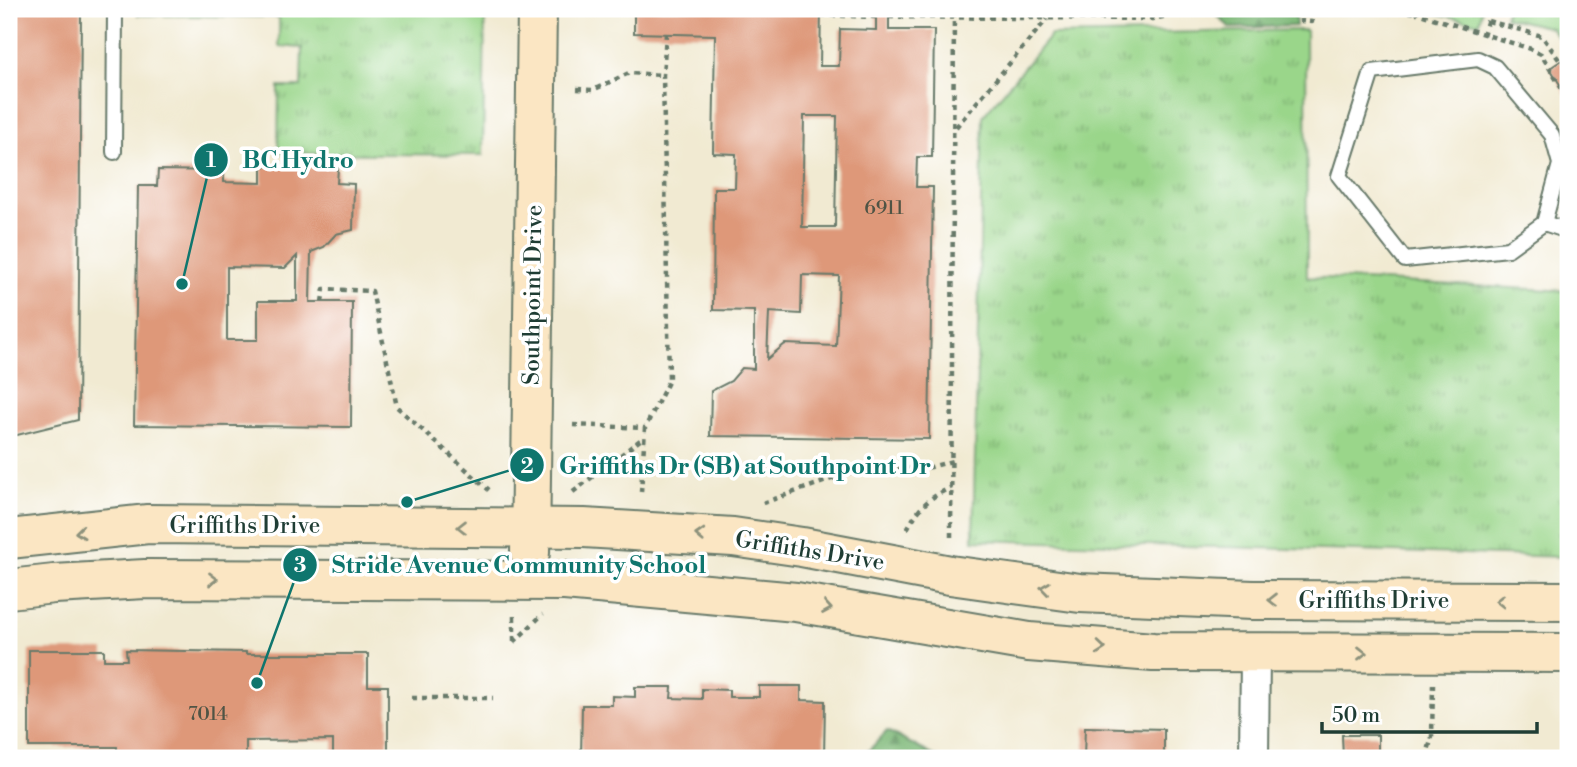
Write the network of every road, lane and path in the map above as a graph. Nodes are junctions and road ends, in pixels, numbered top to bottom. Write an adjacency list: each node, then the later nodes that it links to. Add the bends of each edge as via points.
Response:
1 (115, 9): 25 (lane)
2 (537, 9): 38 (main road, Southpoint Drive)
3 (954, 9): 13 (path)
4 (1205, 9): 14 (path, via 1152,19)
5 (1301, 9): 6 (path, via 1301,21 1312,22)
6 (1312, 9)
7 (1389, 9): 9 (path)
8 (1491, 9): 15 (path)
9 (1417, 11): 16 (path)
10 (821, 15): 11 (path)
11 (876, 17)
12 (889, 17): 13 (path)
13 (955, 18): 14 (path); 24 (path)
14 (1048, 19): 24 (path)
15 (1488, 20): 16 (path); 18 (path, via 1542,36)
16 (1484, 32): 19 (path)
17 (666, 34): 21 (path)
18 (1549, 48): 19 (path); 20 (path)
19 (1541, 54): 23 (path)
20 (1560, 61)
21 (663, 75): 22 (path, via 629,73 593,90); 30 (path, via 669,380)
22 (577, 89)
23 (1568, 99)
24 (954, 129): 32 (path)
25 (114, 152)
26 (1544, 223): 26 (lane, via 1508,249 1405,260 1339,176 1373,72 1478,59 1495,66 1552,135 1560,164); 27 (lane)
27 (1568, 231)
28 (322, 302): 34 (path, via 324,289 372,291 397,407)
29 (573, 425): 30 (path)
30 (645, 428): 31 (path)
31 (644, 437): 35 (path); 36 (path)
32 (952, 461): 33 (path); 37 (path, via 931,467 852,472)
33 (952, 487): 39 (path, via 930,497); 40 (path)
34 (489, 490)
35 (573, 492)
36 (641, 492)
37 (763, 503)
38 (530, 527): 41 (main road, Griffiths Drive, one-way to 41, via 148,524); 43 (main road, Griffiths Drive, one-way to 38, via 1254,600 1080,593 733,537); 44 (main road, Southpoint Drive)
39 (907, 529)
40 (951, 537)
41 (9, 539)
42 (9, 589): 44 (main road, one-way to 44, via 145,579)
43 (1568, 601)
44 (528, 603): 44 (path, via 514,642); 45 (main road, one-way to 45, via 565,581 796,602 1029,642 1153,652)
45 (1255, 653): 46 (main road, one-way to 46); 50 (street)
46 (1568, 653)
47 (1433, 676): 51 (path, via 1432,737)
48 (412, 698): 49 (path)
49 (493, 698)
50 (1254, 758)
51 (1426, 758)

